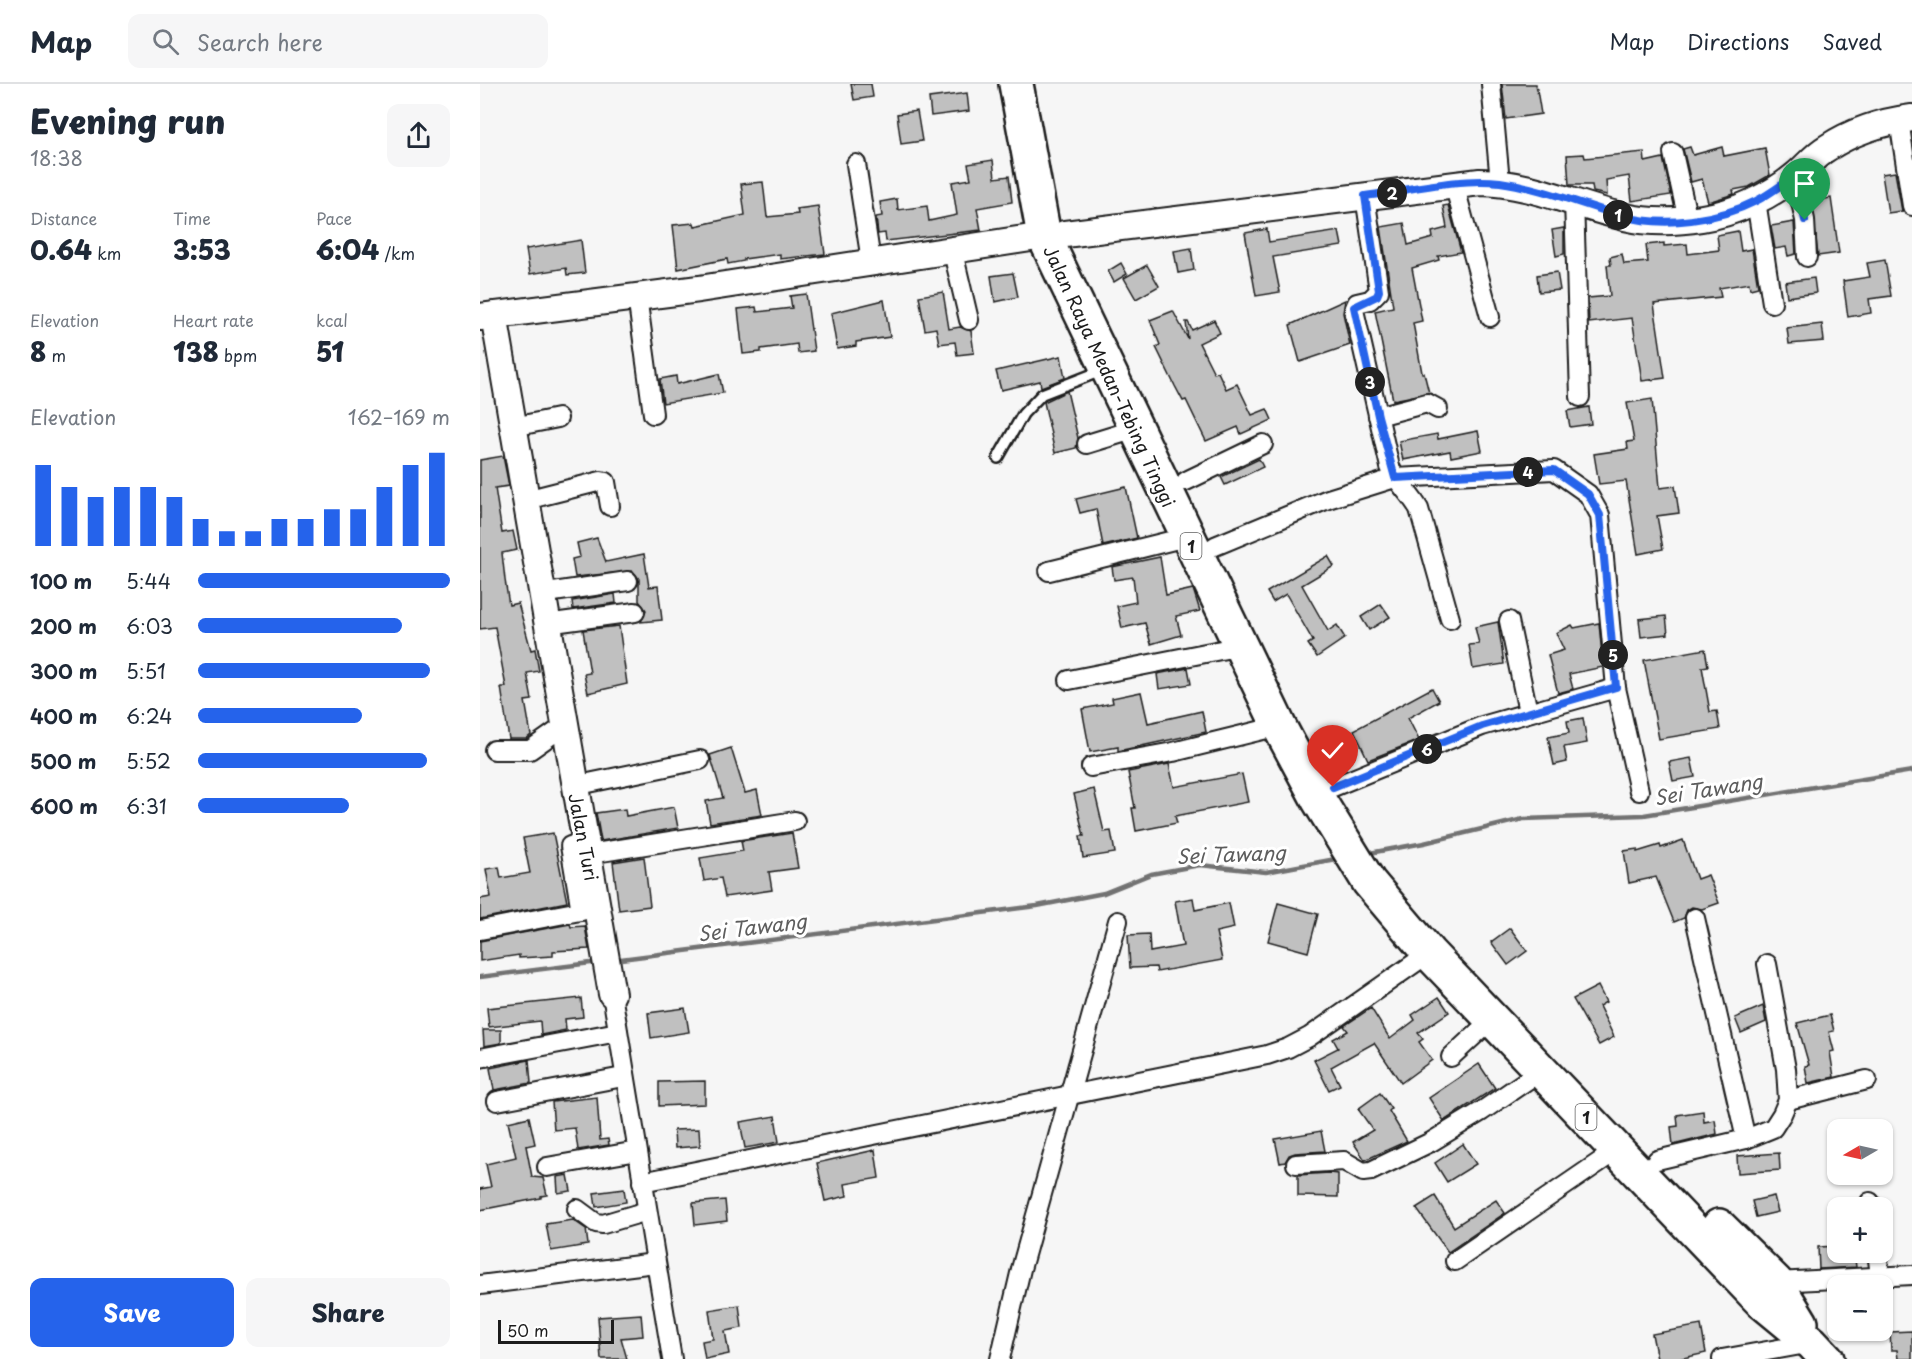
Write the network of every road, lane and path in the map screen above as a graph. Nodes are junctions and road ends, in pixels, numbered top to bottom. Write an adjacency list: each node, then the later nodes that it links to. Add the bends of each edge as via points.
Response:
1 (1016, 84): 15 (highway, Jalan Raya Medan-Tebing Tinggi / 1)
2 (1037, 84): 15 (highway, Jalan Raya Medan-Tebing Tinggi / 1)
3 (1491, 84): 8 (street)
4 (1906, 119): 7 (street, via 1855,132 1819,154); 13 (street)
5 (1673, 153): 14 (street)
6 (856, 164): 18 (street)
7 (1795, 176): 12 (street); 17 (street, via 1805,220)
8 (1500, 182): 9 (street); 11 (street)
9 (1454, 184): 10 (street); 22 (street)
10 (1365, 196): 15 (street); 28 (street, via 1379,291 1377,296 1354,307)
11 (1574, 200): 14 (street, via 1626,217); 25 (street)
12 (1756, 201): 14 (street); 20 (street)
13 (1912, 207)
14 (1688, 220)
15 (1054, 235): 16 (street); 24 (highway, Jalan Raya Medan-Tebing Tinggi / 1); 36 (highway, Jalan Raya Medan-Tebing Tinggi / 1, via 1090,294)
16 (952, 248): 18 (street); 23 (street)
17 (1807, 257)
18 (871, 261): 19 (street)
19 (637, 296): 21 (street); 27 (street)
20 (1772, 303)
21 (487, 316): 30 (street, Jalan Turi)
22 (1490, 317)
23 (969, 320)
24 (1106, 369): 31 (highway, Jalan Raya Medan-Tebing Tinggi / 1); 34 (lane, via 1042,394 1023,414)
25 (1580, 398)
26 (1438, 409): 28 (street, via 1426,403)
27 (653, 414)
28 (1378, 416): 35 (street)
29 (558, 418): 30 (street)
30 (513, 427): 37 (street, Jalan Turi)
31 (1136, 429): 32 (street); 39 (highway, Jalan Raya Medan-Tebing Tinggi / 1)
32 (1087, 444)
33 (1263, 444): 36 (street)
34 (998, 458)
35 (1395, 478): 39 (street); 44 (street, via 1419,509); 49 (street, via 1554,470 1588,494 1600,515)
36 (1185, 481): 39 (highway, Jalan Raya Medan-Tebing Tinggi / 1)
37 (526, 500): 38 (street, via 600,481 606,482); 42 (street, Jalan Turi)
38 (610, 506)
39 (1202, 537): 40 (street); 47 (highway, Jalan Raya Medan-Tebing Tinggi / 1); 57 (highway, Jalan Raya Medan-Tebing Tinggi / 1)
40 (1049, 571)
41 (628, 581): 42 (street)
42 (540, 594): 46 (street, Jalan Turi)
43 (635, 612): 46 (street)
44 (1450, 619)
45 (1509, 621): 50 (street)
46 (546, 624): 51 (street, Jalan Turi)
47 (1241, 646): 48 (street); 52 (highway, Jalan Raya Medan-Tebing Tinggi / 1)
48 (1069, 680)
49 (1616, 687): 50 (street); 58 (street)
50 (1528, 712): 57 (street, via 1482,726)
51 (564, 726): 53 (street, via 530,750); 56 (street, Jalan Turi)
52 (1279, 726): 55 (street); 60 (highway, Jalan Raya Medan-Tebing Tinggi / 1)
53 (494, 750)
54 (700, 760): 56 (street)
55 (1091, 767)
56 (574, 786): 61 (street, Jalan Turi)
57 (1333, 787): 60 (highway, Jalan Raya Medan-Tebing Tinggi / 1)
58 (1639, 790)
59 (795, 821): 61 (street)
60 (1357, 845): 62 (highway, Jalan Raya Medan-Tebing Tinggi / 1)
61 (587, 847): 63 (street, Jalan Turi)
62 (1377, 877): 67 (highway, Jalan Raya Medan-Tebing Tinggi / 1); 83 (highway, Jalan Raya Medan-Tebing Tinggi / 1, via 1414,906)
63 (588, 909): 66 (street); 69 (street, Jalan Turi)
64 (1695, 918): 80 (street)
65 (1118, 921): 77 (street)
66 (480, 930)
67 (1429, 953): 70 (highway, Jalan Raya Medan-Tebing Tinggi / 1); 77 (street, via 1288,1048)
68 (1767, 964): 78 (street)
69 (612, 994): 71 (street, Jalan Turi)
70 (1491, 1020): 72 (street); 74 (highway, Jalan Raya Medan-Tebing Tinggi / 1)
71 (618, 1032): 73 (street); 75 (street, Jalan Turi)
72 (1451, 1057)
73 (480, 1058)
74 (1542, 1070): 81 (highway, Jalan Raya Medan-Tebing Tinggi / 1); 84 (street, via 1425,1145 1371,1171 1363,1172 1344,1161)
75 (623, 1077): 79 (street); 82 (street, Jalan Turi)
76 (1867, 1080): 78 (street)
77 (1070, 1094): 86 (street); 98 (street)
78 (1788, 1100): 80 (street, via 1773,1128)
79 (497, 1101)
80 (1746, 1139): 83 (street)
81 (1617, 1150): 89 (street); 96 (highway, Jalan Raya Medan-Tebing Tinggi / 1, via 1760,1300)
82 (638, 1151): 85 (street); 86 (street, Jalan Turi)
83 (1657, 1160): 94 (highway, Jalan Raya Medan-Tebing Tinggi / 1)
84 (1296, 1164)
85 (547, 1167)
86 (642, 1182): 88 (street, Jalan Turi)
87 (577, 1209): 88 (street, via 603,1224)
88 (647, 1211): 90 (street, Jalan Turi)
89 (1455, 1261)
90 (655, 1263): 95 (street); 97 (street, Jalan Turi)
91 (1912, 1275): 92 (street)
92 (1893, 1276)
93 (1827, 1279): 94 (street)
94 (1776, 1282): 96 (highway, Jalan Raya Medan-Tebing Tinggi / 1)
95 (480, 1284)
96 (1820, 1351): 99 (street)
97 (672, 1359)
98 (1000, 1359)
99 (1722, 1359)

